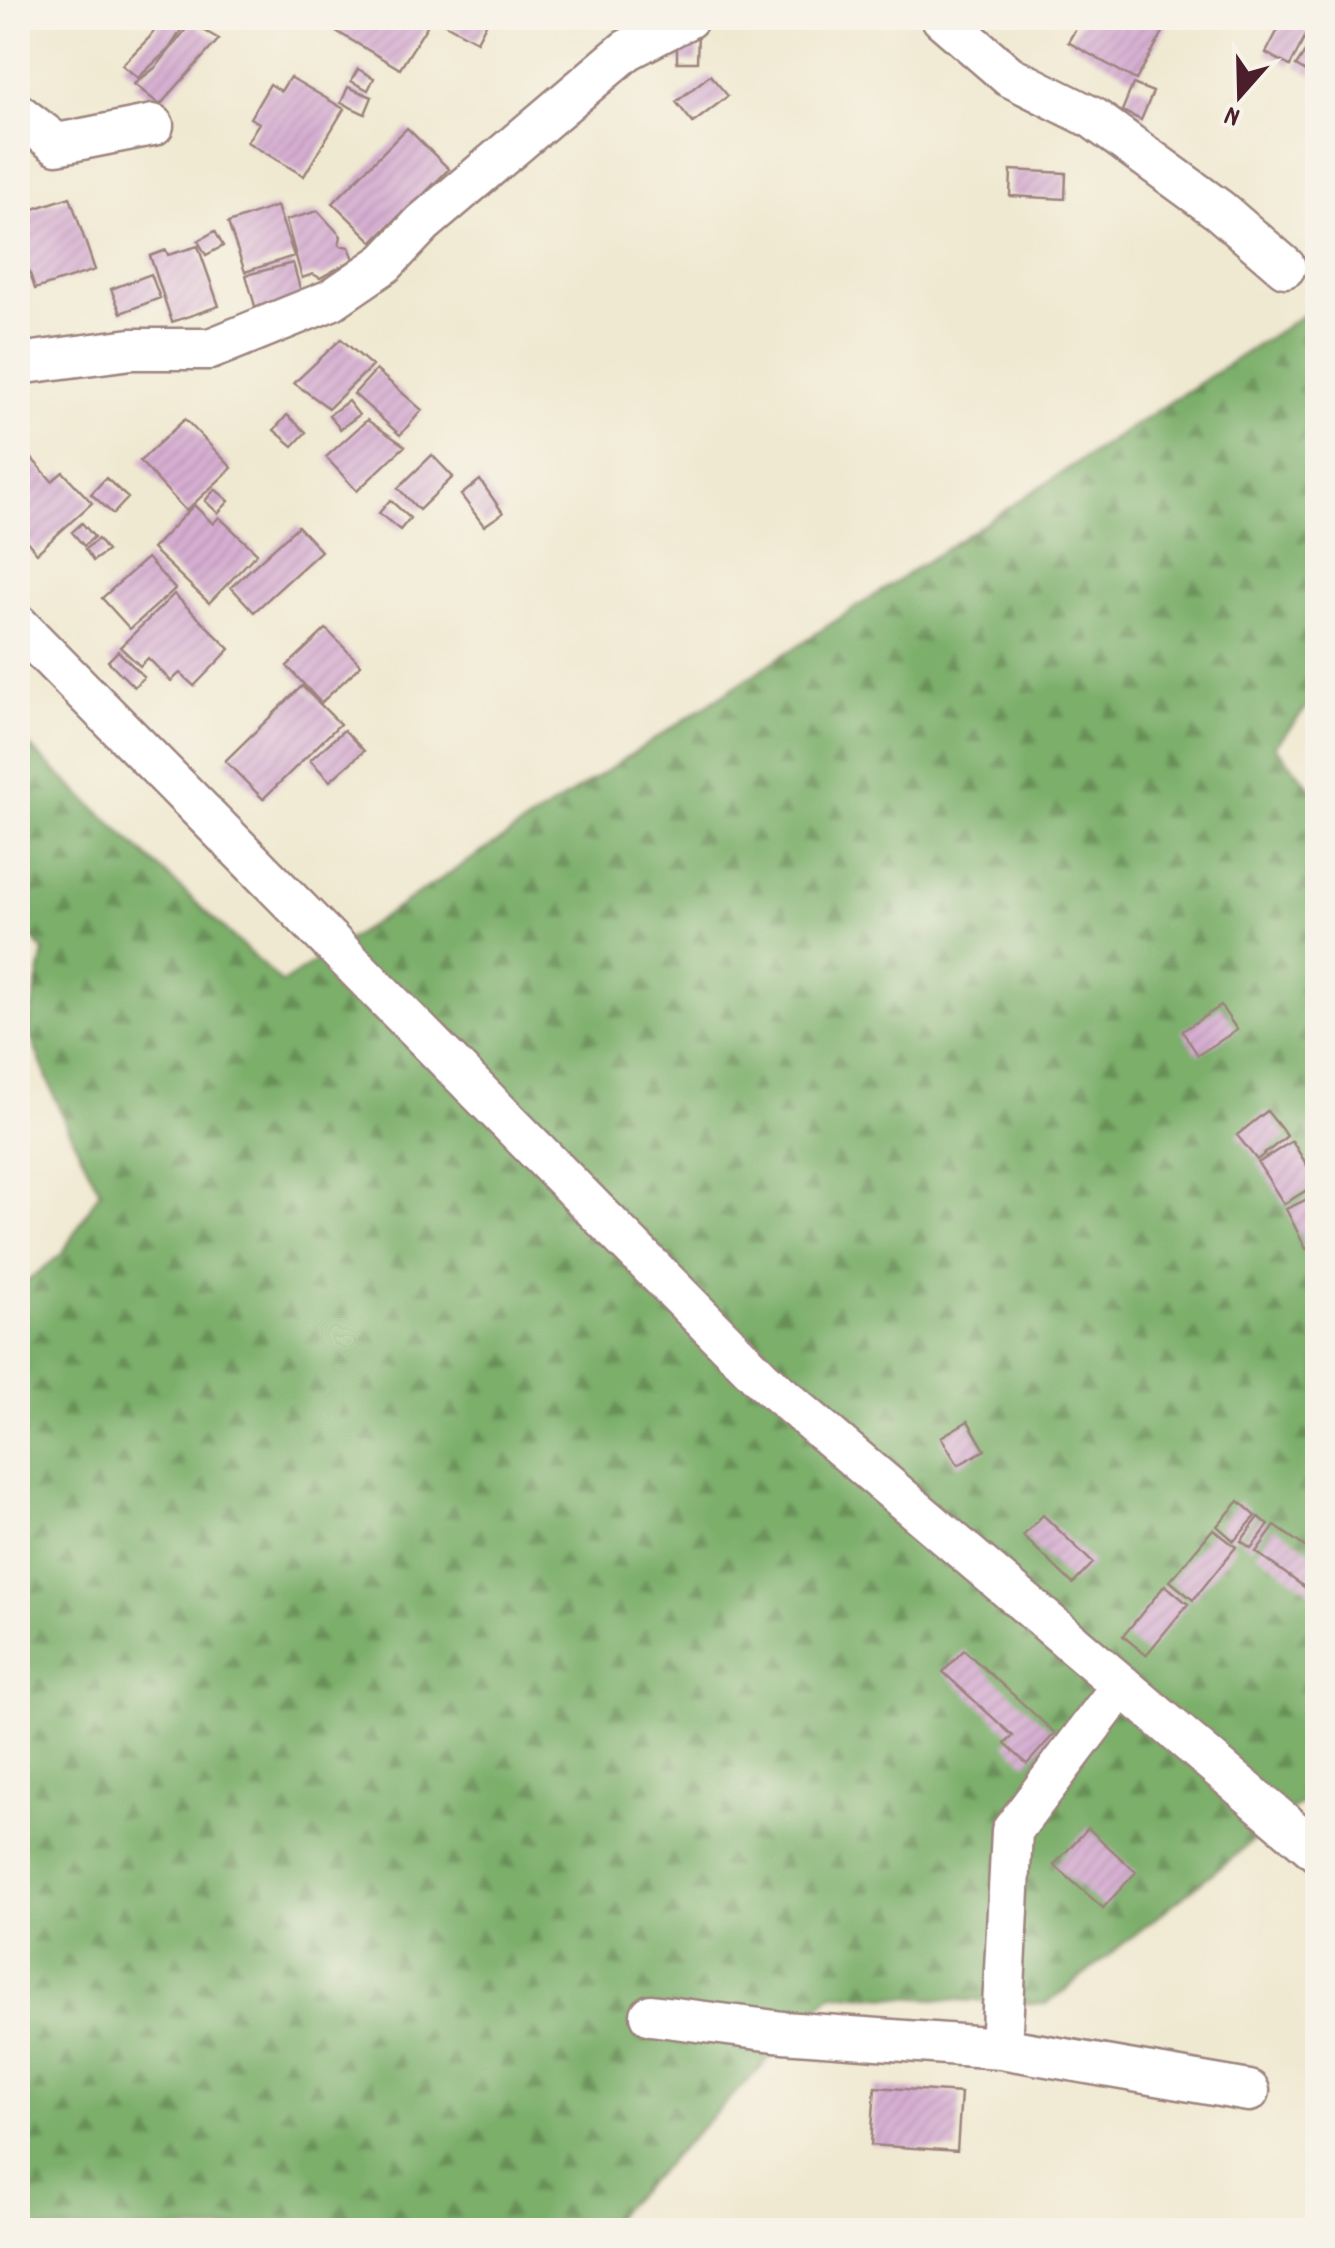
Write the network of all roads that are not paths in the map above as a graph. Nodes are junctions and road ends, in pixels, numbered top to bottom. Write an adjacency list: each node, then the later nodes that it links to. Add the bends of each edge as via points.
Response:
1 (688, 18): 6 (street, via 627,50 385,263 331,300 210,349 131,349)
2 (942, 18): 5 (street, via 1009,76 1092,118)
3 (18, 114): 4 (street, via 57,144)
4 (153, 124)
5 (1285, 267)
6 (18, 364)
7 (18, 626): 8 (street, via 763,1380)
8 (1122, 1685): 9 (street); 11 (street, via 1012,1830)
9 (1318, 1852)
10 (651, 2015): 11 (street)
11 (1000, 2048): 12 (street)
12 (1249, 2091)

